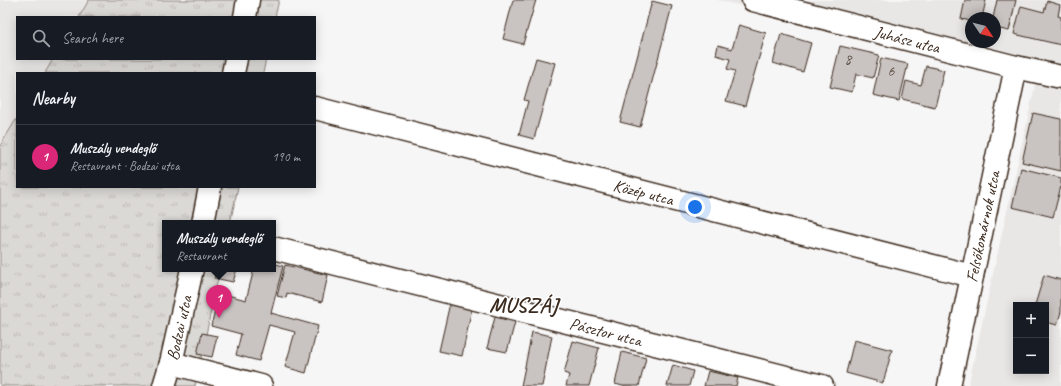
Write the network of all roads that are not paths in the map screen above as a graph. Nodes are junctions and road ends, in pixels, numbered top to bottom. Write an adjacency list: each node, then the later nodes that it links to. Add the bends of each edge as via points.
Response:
1 (248, 0): 3 (street)
2 (753, 0): 5 (street, Juhász utca)
3 (244, 16)
4 (236, 60): 6 (street)
5 (1016, 67): 7 (street, Juhász utca); 13 (street, Felsőkomárnok utca)
6 (233, 72)
7 (1061, 77)
8 (316, 108): 13 (street, Közép utca)
9 (210, 188): 10 (street)
10 (204, 220)
11 (276, 249): 17 (street, Pásztor utca)
12 (191, 272): 14 (street, Bodzai utca)
13 (972, 276): 18 (street, Felsőkomárnok utca)
14 (170, 362): 15 (street, Bodzai utca); 16 (street)
15 (164, 386)
16 (261, 386)
17 (822, 386)
18 (949, 386)

